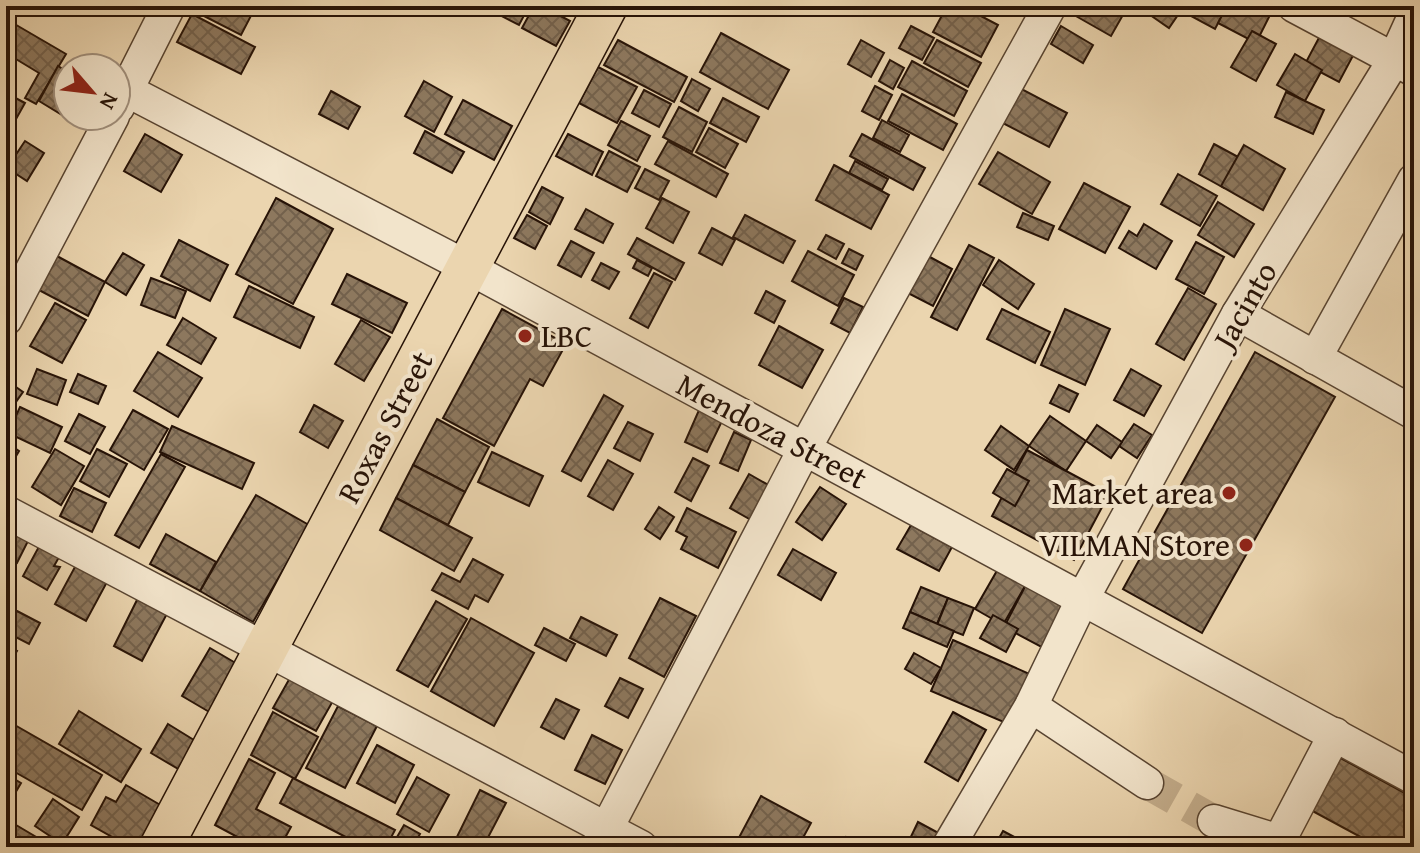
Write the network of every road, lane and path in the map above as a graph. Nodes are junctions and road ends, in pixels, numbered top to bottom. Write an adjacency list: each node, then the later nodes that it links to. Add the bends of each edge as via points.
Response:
1 (169, 6): 7 (street)
2 (606, 6): 11 (main road, Roxas Street)
3 (1050, 6): 16 (street)
4 (1294, 6): 6 (street)
5 (1414, 16): 6 (street, Jacinto)
6 (1404, 65): 12 (street, Jacinto)
7 (132, 78)
8 (132, 112): 11 (street, Mendoza Street)
9 (104, 132): 13 (street)
10 (1414, 180): 14 (street)
11 (469, 268): 16 (street, Mendoza Street); 19 (main road, Roxas Street)
12 (1238, 314): 14 (street); 18 (street, Jacinto)
13 (6, 319)
14 (1315, 358): 15 (street)
15 (1414, 413)
16 (805, 448): 18 (street, Mendoza Street); 25 (street)
17 (6, 512): 19 (street)
18 (1083, 598): 20 (street, Jacinto); 21 (street, Mendoza Street)
19 (267, 649): 25 (street); 27 (main road, Roxas Street)
20 (1031, 706): 23 (street); 29 (street, Jacinto)
21 (1335, 734): 22 (street, Mendoza Street); 26 (street)
22 (1414, 778)
23 (1147, 783)
24 (1214, 821): 26 (street)
25 (602, 838): 28 (street)
26 (1284, 844)
27 (161, 847)
28 (641, 847)
29 (948, 847)

